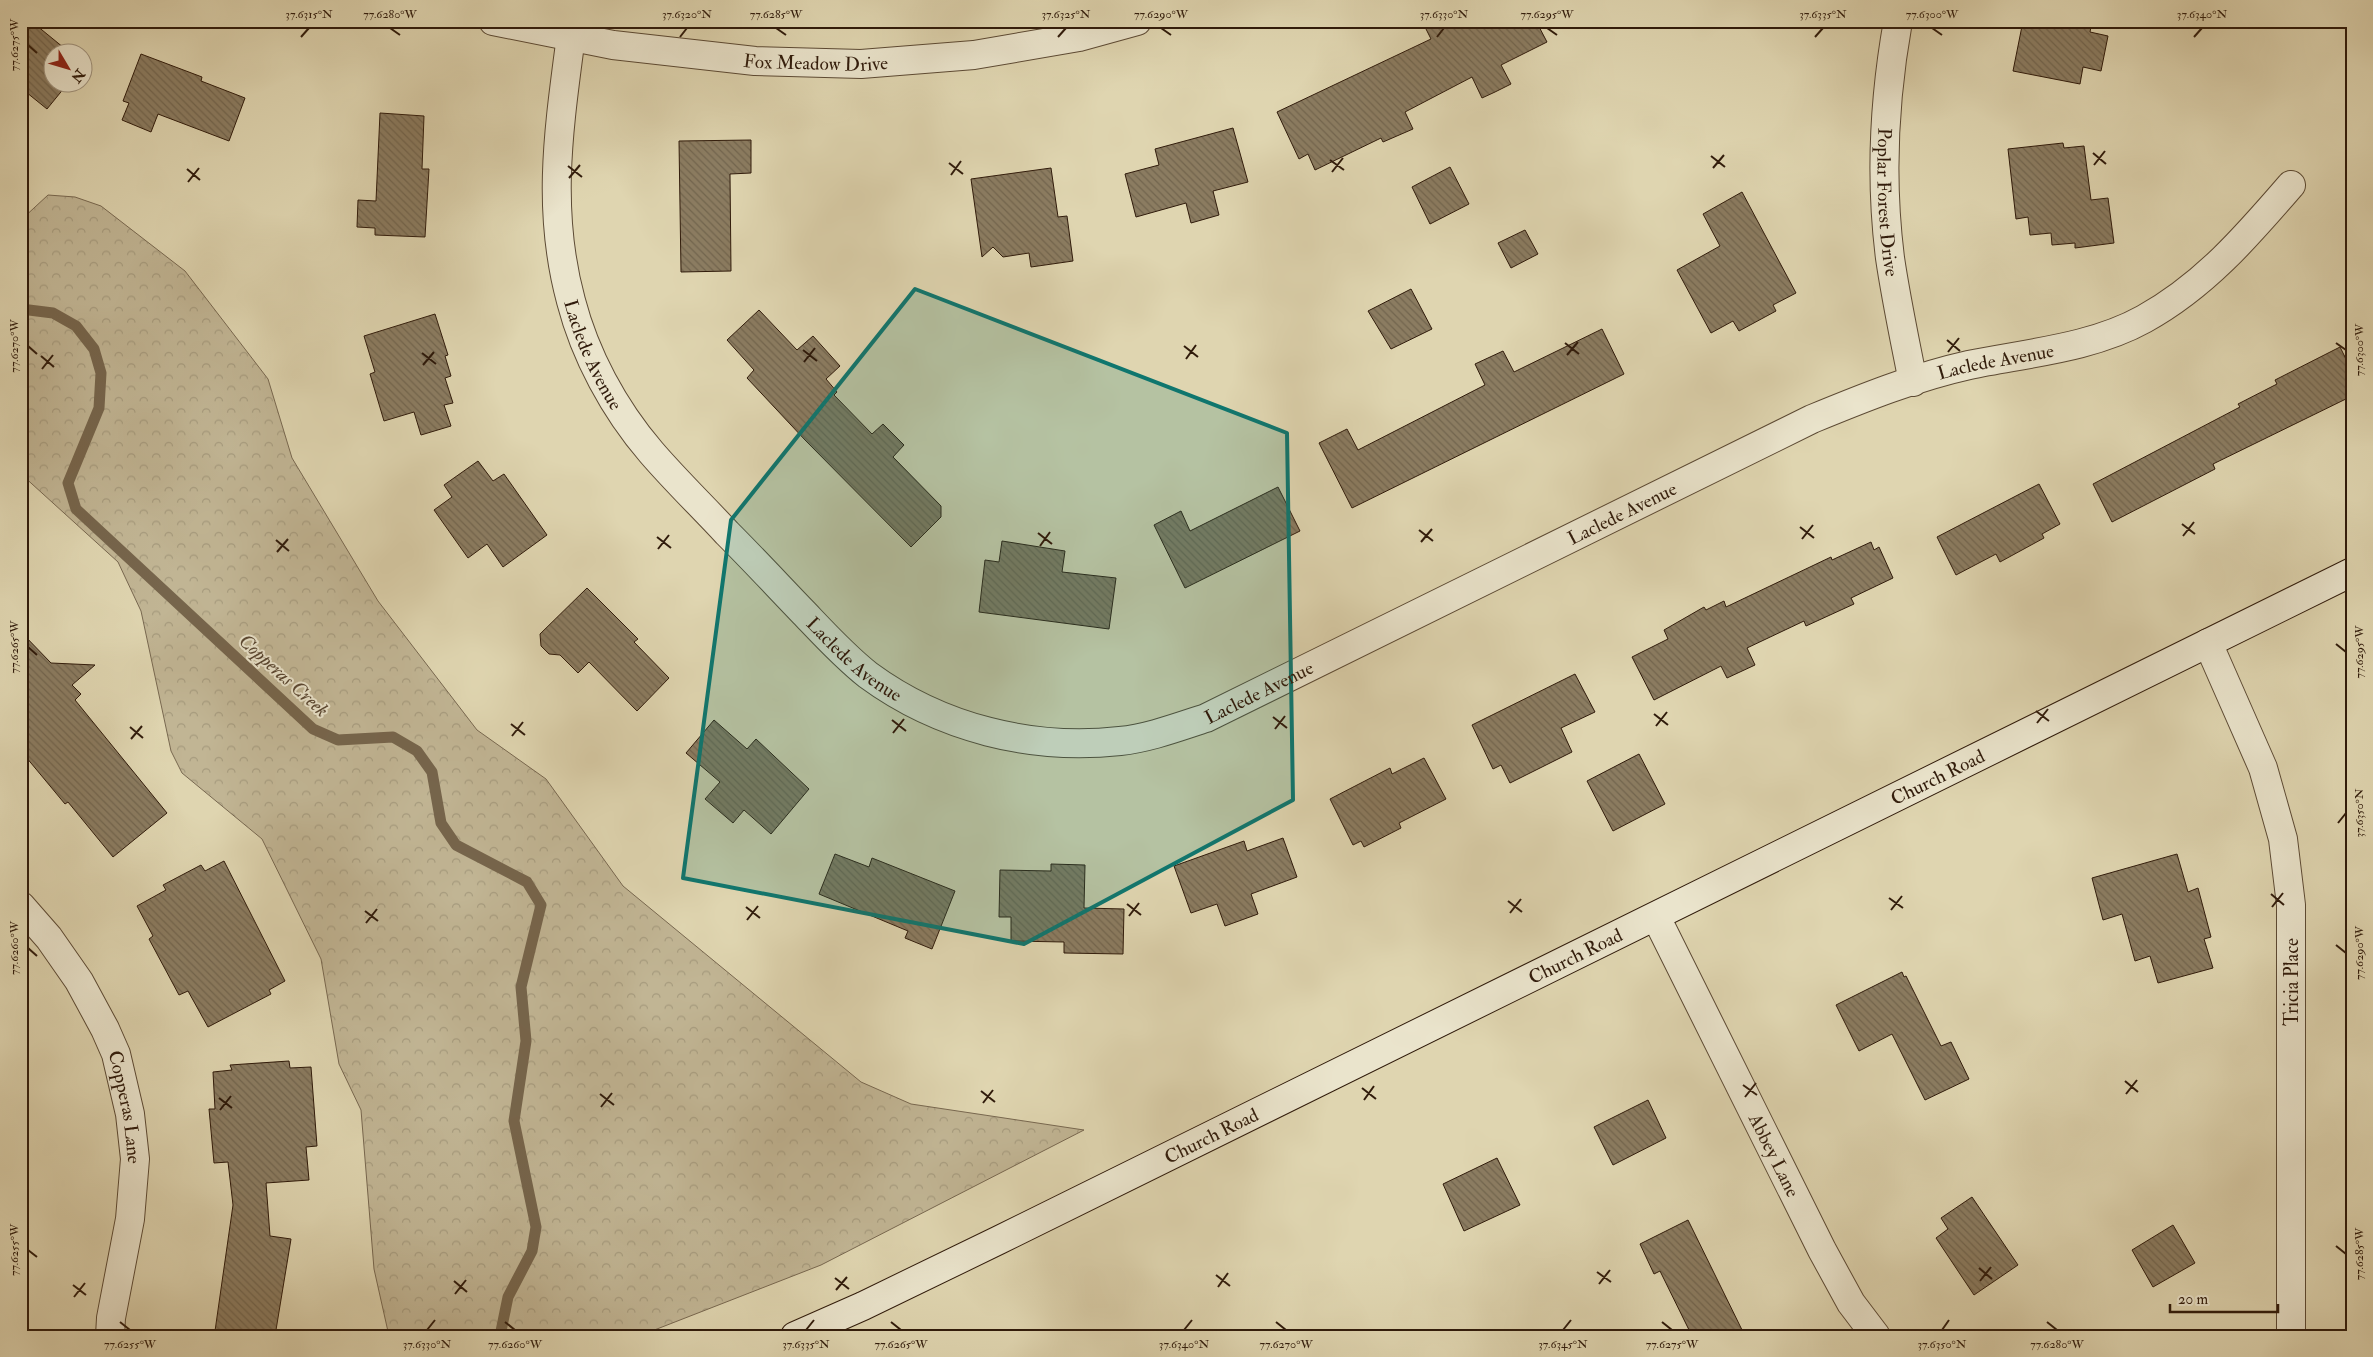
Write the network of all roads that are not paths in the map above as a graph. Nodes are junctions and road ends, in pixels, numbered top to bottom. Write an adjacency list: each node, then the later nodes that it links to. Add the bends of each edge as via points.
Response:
1 (493, 21): 4 (street, Fox Meadow Drive)
2 (1137, 21): 4 (street, Fox Meadow Drive, via 1079,37 974,56 862,64 755,61 613,45)
3 (1898, 21): 6 (street, Poplar Forest Drive, via 1884,171 1890,257)
4 (571, 36): 6 (street, Laclede Avenue, via 557,142 555,210 571,302 611,397 650,451 831,641 867,674 929,711 1007,738 1053,742 1122,741 1206,718 1812,419 1876,392)
5 (2291, 184): 6 (street, Laclede Avenue, via 2210,273 2143,320 2098,339 1967,366)
6 (1913, 382)
7 (2352, 572): 8 (street, Church Road)
8 (2208, 643): 10 (street, Church Road); 14 (street, Tricia Place, via 2263,768 2283,839 2292,905)
9 (21, 906): 11 (street, Copperas Lane, via 49,938 79,981 105,1029 116,1054 130,1114 135,1159 130,1219)
10 (1656, 917): 12 (street, Church Road, via 863,1306); 13 (street, Abbey Lane, via 1822,1250 1851,1303)
11 (110, 1336)
12 (795, 1336)
13 (1876, 1336)
14 (2291, 1336)

